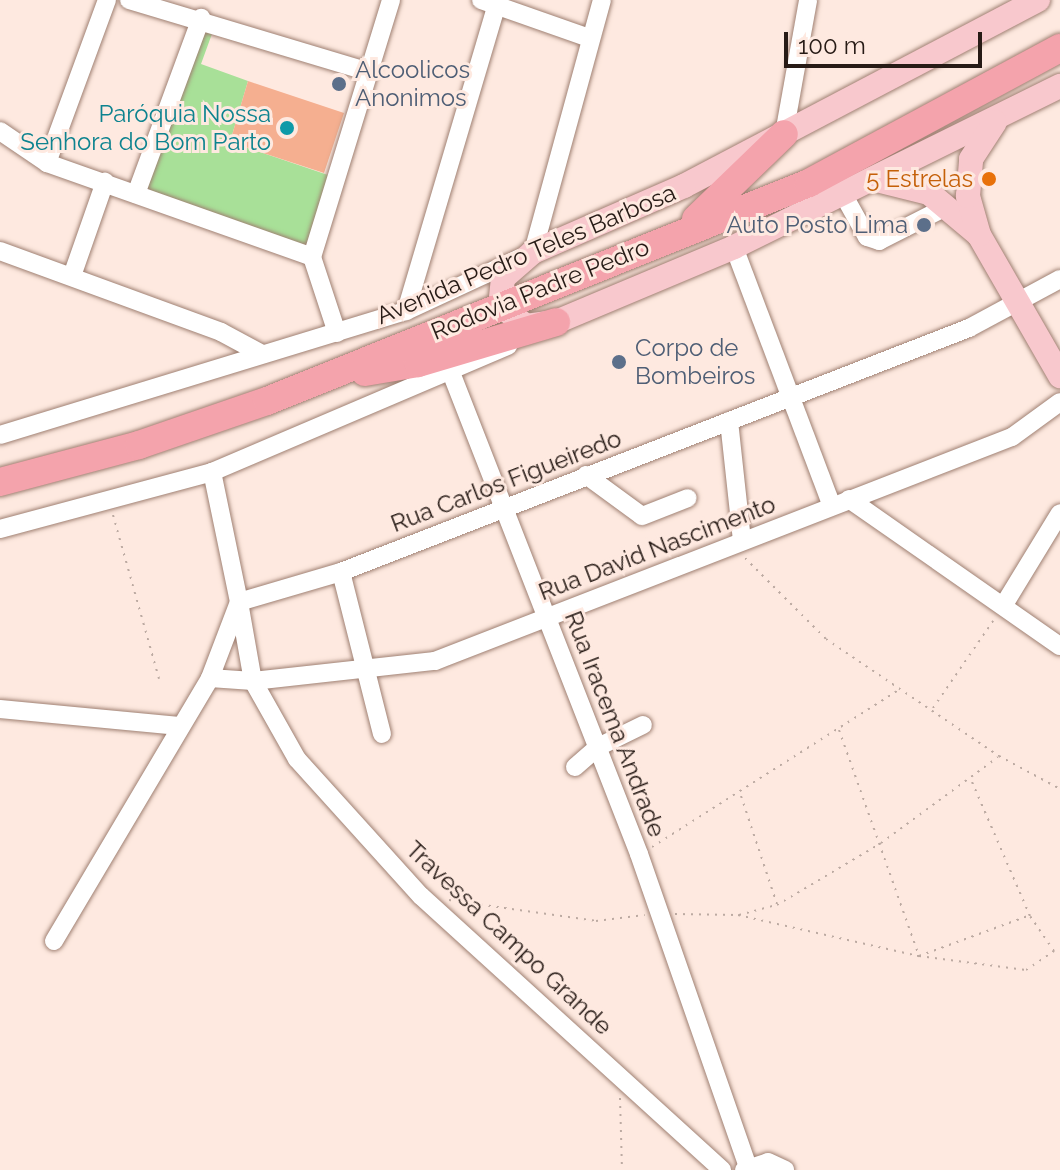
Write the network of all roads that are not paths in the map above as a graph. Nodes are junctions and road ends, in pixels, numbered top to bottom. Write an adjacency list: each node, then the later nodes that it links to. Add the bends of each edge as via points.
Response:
1 (107, 0): 16 (street)
2 (129, 0): 8 (street)
3 (391, 0): 11 (street)
4 (602, 0): 9 (street)
5 (808, 0): 15 (street)
6 (492, 2): 9 (street); 32 (street)
7 (1032, 4): 15 (main road, Avenida Pedro Teles Barbosa)
8 (201, 18): 11 (street); 19 (street)
9 (589, 38): 26 (street)
10 (1060, 48): 22 (highway, Rodovia Padre Pedro, via 809,183)
11 (369, 72): 27 (street)
12 (1060, 86): 13 (main road)
13 (999, 118): 17 (main road); 23 (main road, via 971,159 968,196)
14 (0, 131): 16 (street)
15 (784, 134): 22 (highway); 26 (main road, Avenida Pedro Teles Barbosa)
16 (47, 163): 18 (street)
17 (873, 179): 20 (main road); 21 (main road, via 912,185)
18 (105, 182): 19 (street); 28 (street)
19 (136, 194): 27 (street)
20 (843, 194): 21 (street, via 867,237 879,241); 24 (main road)
21 (946, 207): 23 (main road)
22 (678, 235): 31 (highway, Rodovia Padre Pedro)
23 (979, 235): 30 (main road)
24 (734, 247): 33 (main road); 39 (street)
25 (0, 251): 28 (street)
26 (533, 252): 31 (main road, via 503,278); 32 (street, Avenida Pedro Teles Barbosa)
27 (312, 257): 34 (street)
28 (72, 276): 35 (street)
29 (1060, 279): 30 (street, Rua Carlos Figueiredo)
30 (1016, 302): 37 (main road); 39 (street, Rua Carlos Figueiredo, via 969,328)
31 (500, 305): 33 (main road, via 526,326); 38 (highway, Rodovia Padre Pedro)
32 (406, 311): 34 (street, Avenida Pedro Teles Barbosa)
33 (556, 322): 36 (street); 38 (highway, via 418,363)
34 (337, 333): 35 (street, Avenida Pedro Teles Barbosa)
35 (262, 354): 42 (street, Avenida Pedro Teles Barbosa)
36 (452, 375): 43 (street); 48 (street, Rua Iracema Andrade)
37 (1060, 376)
38 (317, 379): 45 (highway, Rodovia Padre Pedro, via 139,445)
39 (788, 397): 41 (street, Rua Carlos Figueiredo); 47 (street)
40 (1060, 402): 47 (street, Rua David Nascimento, via 1012,437)
41 (729, 421): 44 (street, Rua Carlos Figueiredo); 51 (street)
42 (0, 435)
43 (212, 472): 50 (street); 53 (street, Travessa Campo Grande)
44 (586, 475): 46 (street, via 642,516); 48 (street, Rua Carlos Figueiredo)
45 (0, 482)
46 (688, 498)
47 (841, 502): 51 (street, Rua David Nascimento); 54 (street, via 873,510 975,589)
48 (505, 505): 52 (street, Rua Carlos Figueiredo); 55 (street, Rua Iracema Andrade)
49 (1060, 513): 54 (street)
50 (0, 529)
51 (737, 543): 55 (street, Rua David Nascimento)
52 (341, 572): 53 (street, Rua Carlos Figueiredo); 57 (street)
53 (239, 602): 58 (street); 59 (street, Travessa Campo Grande)
54 (1005, 603): 56 (street)
55 (547, 616): 57 (street, Rua David Nascimento, via 435,661); 64 (street, Rua Iracema Andrade)
56 (1060, 646)
57 (362, 672): 59 (street, Rua David Nascimento); 63 (street)
58 (210, 678): 59 (street); 62 (street)
59 (253, 681): 68 (street, Travessa Campo Grande, via 297,759 421,896)
60 (0, 709): 62 (street)
61 (643, 725): 64 (street)
62 (179, 726): 66 (street)
63 (382, 734)
64 (598, 747): 65 (street); 67 (street, Rua Iracema Andrade)
65 (575, 767)
66 (54, 941)
67 (746, 1168): 69 (street, via 768,1162)
68 (722, 1170)
69 (785, 1170)

